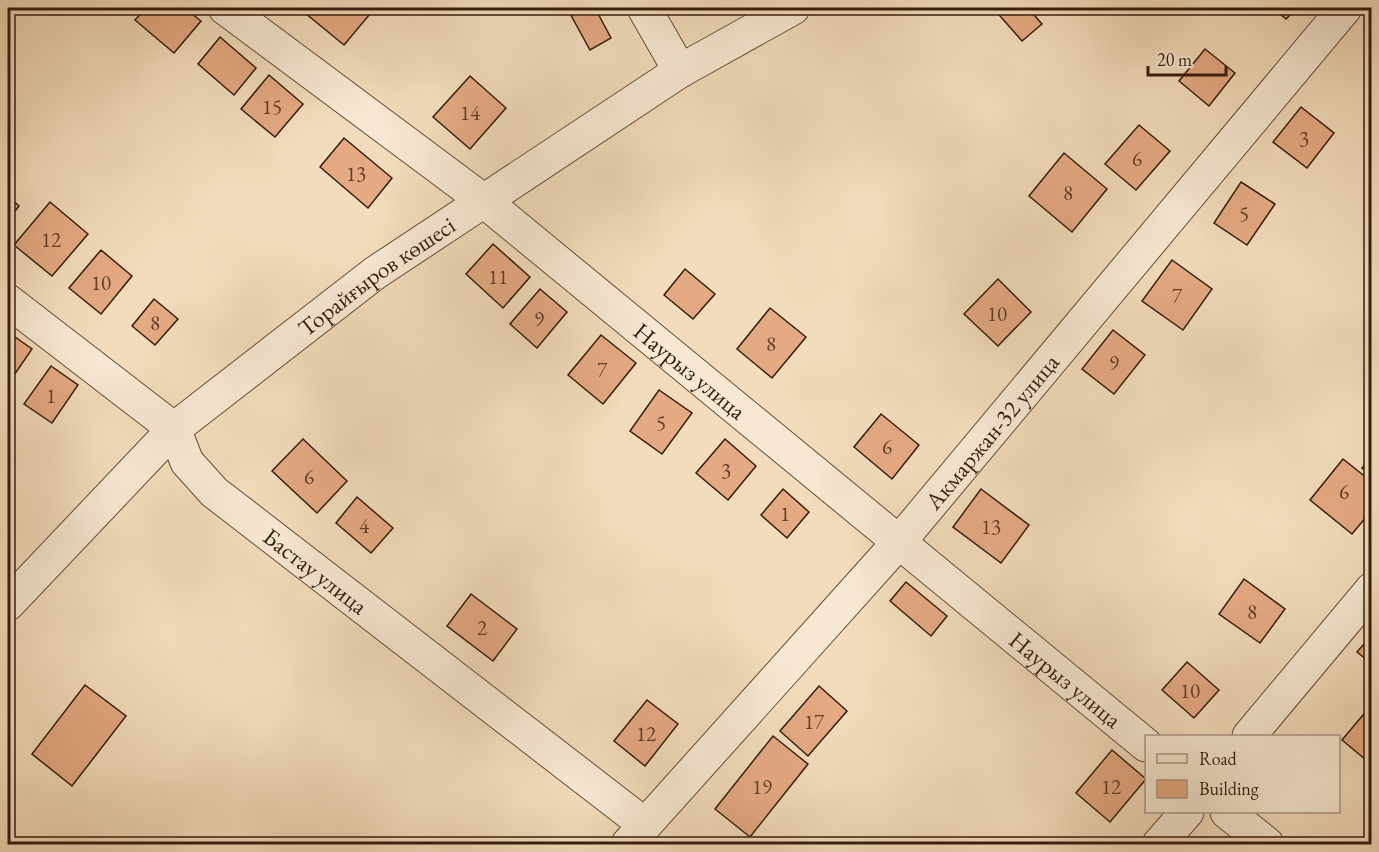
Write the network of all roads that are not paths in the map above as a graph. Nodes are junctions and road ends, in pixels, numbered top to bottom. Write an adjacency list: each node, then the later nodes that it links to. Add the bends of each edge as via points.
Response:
1 (225, 8): 6 (street, Наурыз улица)
2 (644, 8): 5 (street)
3 (793, 8): 5 (street, Торайғыров көшесі)
4 (1345, 8): 9 (street, Акмаржан-32 улица)
5 (680, 71): 6 (street, Торайғыров көшесі)
6 (484, 201): 8 (street, Торайғыров көшесі, via 375,273); 9 (street, Наурыз улица)
7 (8, 301): 8 (street)
8 (174, 429): 11 (street, Торайғыров көшесі); 16 (street, Бастау улица, via 187,462 214,492)
9 (899, 542): 13 (street, Наурыз улица); 16 (street, Акмаржан-32 улица)
10 (1371, 589): 12 (street)
11 (8, 604)
12 (1250, 735)
13 (1145, 745)
14 (1186, 813): 17 (street)
15 (1228, 813): 18 (street)
16 (636, 834)
17 (1159, 844)
18 (1267, 844)

